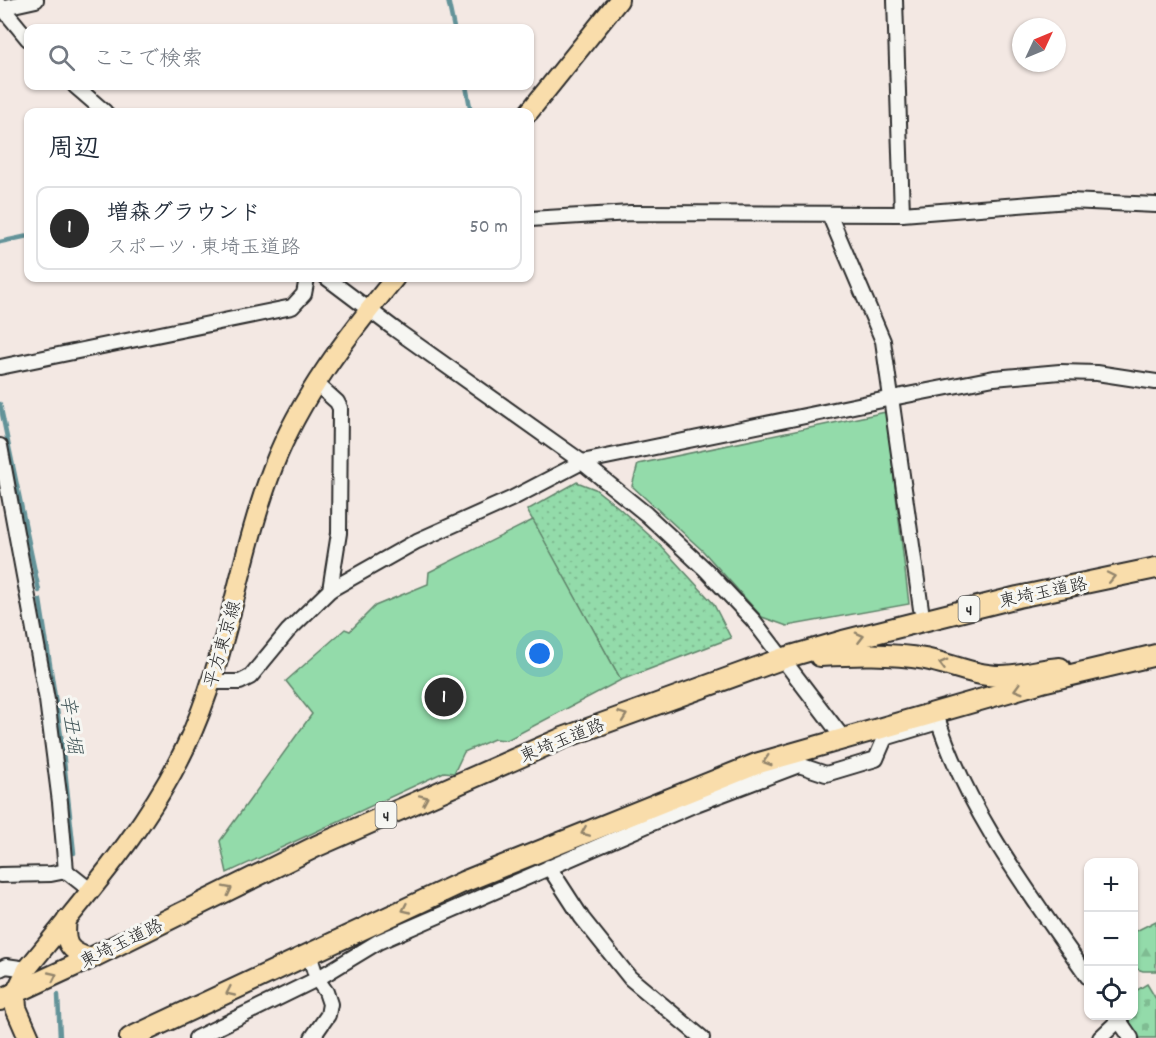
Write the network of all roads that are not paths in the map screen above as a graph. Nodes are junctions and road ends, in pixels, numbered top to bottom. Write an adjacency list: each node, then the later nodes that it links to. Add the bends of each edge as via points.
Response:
1 (36, 0): 4 (street)
2 (619, 0): 8 (main road)
3 (895, 0): 11 (street)
4 (1, 7): 5 (street)
5 (24, 34)
6 (80, 90): 7 (street)
7 (100, 108)
8 (532, 108)
9 (1156, 205): 11 (street, via 1069,201)
10 (829, 214): 11 (street); 12 (street, via 631,213); 20 (street, via 883,341)
11 (902, 214)
12 (534, 219)
13 (306, 282): 17 (street, via 304,294 292,307)
14 (333, 282): 16 (street)
15 (392, 282): 16 (main road, 平方東京線)
16 (370, 309): 19 (main road, 平方東京線); 22 (street)
17 (0, 367)
18 (1156, 382): 20 (street, via 1060,372 994,378)
19 (317, 384): 24 (street, via 340,408 339,533); 29 (main road, 平方東京線, via 273,468)
20 (892, 398): 22 (street); 25 (street)
21 (0, 446): 33 (street, via 47,700)
22 (582, 462): 24 (street, via 417,541); 27 (street, via 690,554)
23 (1156, 568): 27 (highway, 東埼玉道路 / 4, one-way to 23, via 1018,597)
24 (330, 590): 29 (street, via 288,631 250,677 240,682)
25 (921, 609)
26 (1156, 655): 28 (highway)
27 (784, 658): 28 (highway, one-way to 27, via 1045,669 1001,676 893,655); 31 (street); 38 (highway, 東埼玉道路 / 4, one-way to 27, via 317,846 552,742)
28 (1104, 667): 30 (highway, one-way to 30)
29 (212, 682): 35 (main road, 平方東京線, via 185,749 156,800)
30 (937, 717): 31 (highway); 32 (street, via 885,738 876,759 826,774 799,765); 41 (street, via 962,780 1004,857)
31 (843, 738): 37 (highway, one-way to 37, via 759,763 615,820 463,882)
32 (549, 867): 42 (street, via 378,942); 50 (street, via 582,918 630,978)
33 (66, 871): 34 (street); 35 (street)
34 (0, 875)
35 (90, 890): 36 (main road, 平方東京線)
36 (67, 919): 38 (main road, via 65,934 69,947); 40 (main road, 平方東京線)
37 (309, 954): 42 (street); 47 (highway, one-way to 47)
38 (91, 958): 43 (highway, 東埼玉道路 / 4, one-way to 38)
39 (0, 969): 40 (street)
40 (27, 969): 43 (main road, 平方東京線)
41 (1084, 970)
42 (317, 980): 48 (street); 49 (street, via 330,1004 328,1015)
43 (7, 997): 46 (highway)
44 (1115, 1020): 51 (street)
45 (1118, 1020): 52 (street)
46 (29, 1038)
47 (130, 1038)
48 (196, 1038)
49 (312, 1038)
50 (702, 1038)
51 (1100, 1038)
52 (1131, 1038)

